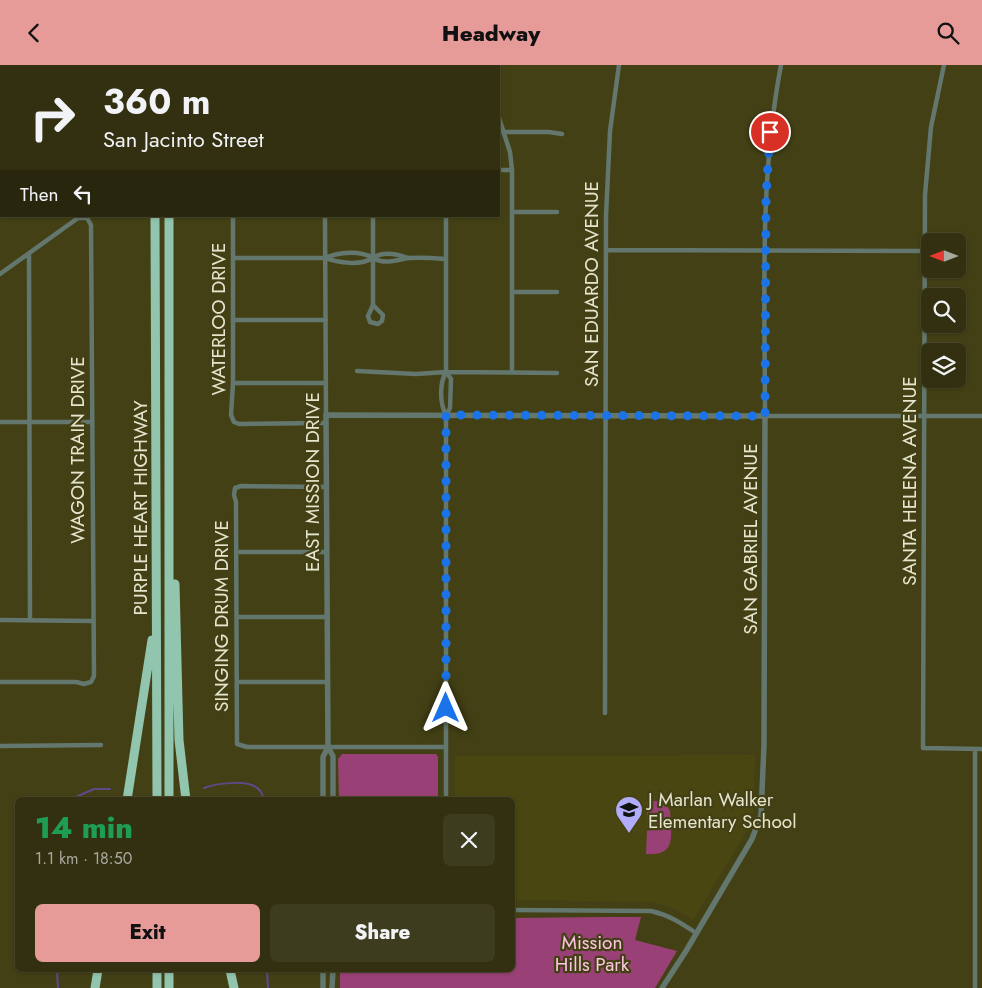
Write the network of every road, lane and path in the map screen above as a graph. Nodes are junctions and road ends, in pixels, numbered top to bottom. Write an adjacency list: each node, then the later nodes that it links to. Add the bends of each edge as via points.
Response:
1 (619, 65): 18 (street, SAN EDUARDO AVENUE, via 608,152)
2 (781, 65): 19 (street, SAN GABRIEL AVENUE, via 769,141)
3 (944, 65): 17 (street, SANTA HELENA AVENUE, via 928,152)
4 (500, 122): 5 (street)
5 (503, 132): 6 (street); 8 (street)
6 (562, 134)
7 (500, 170): 8 (street)
8 (512, 170): 9 (street)
9 (512, 212): 10 (street); 28 (street)
10 (558, 212)
11 (155, 217): 53 (highway, PURPLE HEART HIGHWAY)
12 (169, 217): 50 (highway, PURPLE HEART HIGHWAY)
13 (232, 217): 22 (street, WATERLOO DRIVE)
14 (325, 217): 23 (street, EAST MISSION DRIVE)
15 (373, 217): 24 (street)
16 (446, 217): 25 (street)
17 (925, 233)
18 (606, 250): 19 (street); 41 (street, SAN EDUARDO AVENUE)
19 (765, 251): 20 (street); 42 (street, SAN GABRIEL AVENUE)
20 (921, 251)
21 (29, 254): 26 (street); 46 (street); 47 (street, WAGON TRAIN DRIVE, via 78,218 87,219 91,225)
22 (233, 258): 23 (street); 31 (street, WATERLOO DRIVE)
23 (326, 258): 24 (street, via 336,262 367,262); 24 (street, via 336,253 367,253); 32 (street, EAST MISSION DRIVE)
24 (373, 258): 25 (street, via 380,262 408,258); 30 (street)
25 (446, 259): 34 (street)
26 (0, 274)
27 (925, 278): 43 (street, SANTA HELENA AVENUE)
28 (512, 292): 29 (street); 35 (street)
29 (557, 292)
30 (373, 305)
31 (233, 320): 32 (street); 37 (street, WATERLOO DRIVE)
32 (326, 320): 38 (street, EAST MISSION DRIVE)
33 (357, 371): 34 (street)
34 (446, 372): 35 (street); 40 (street, via 442,379 442,408); 40 (street, via 451,379 450,408)
35 (512, 373): 36 (street)
36 (557, 373)
37 (233, 383): 38 (street); 48 (street, WATERLOO DRIVE, via 234,422)
38 (326, 383): 39 (street, EAST MISSION DRIVE)
39 (326, 415): 40 (street); 48 (street, EAST MISSION DRIVE)
40 (446, 415): 41 (street); 66 (street)
41 (606, 415): 42 (street); 62 (street, SAN EDUARDO AVENUE)
42 (765, 416): 43 (street); 77 (street, SAN GABRIEL AVENUE, via 761,815 752,839)
43 (924, 416): 44 (street); 67 (street, SANTA HELENA AVENUE, via 924,748)
44 (982, 416)
45 (0, 422): 46 (street)
46 (30, 422): 47 (street); 57 (street)
47 (92, 422): 58 (street, WAGON TRAIN DRIVE)
48 (326, 423): 49 (street, EAST MISSION DRIVE)
49 (327, 487): 51 (street, SINGING DRUM DRIVE, via 235,488); 52 (street, EAST MISSION DRIVE)
50 (169, 514): 71 (highway, PURPLE HEART HIGHWAY); 72 (highway, via 176,603 179,740)
51 (236, 552): 52 (street); 54 (street, SINGING DRUM DRIVE)
52 (327, 552): 55 (street, EAST MISSION DRIVE)
53 (156, 607): 69 (highway); 70 (highway, PURPLE HEART HIGHWAY)
54 (236, 617): 55 (street); 60 (street, SINGING DRUM DRIVE)
55 (327, 617): 61 (street, EAST MISSION DRIVE)
56 (0, 620): 57 (street)
57 (30, 621): 58 (street)
58 (92, 621): 59 (street, WAGON TRAIN DRIVE, via 94,676 91,682)
59 (0, 682)
60 (237, 682): 61 (street); 65 (street, SINGING DRUM DRIVE, via 237,744 247,747)
61 (328, 682): 65 (street, EAST MISSION DRIVE)
62 (605, 713)
63 (101, 745): 64 (street)
64 (0, 746)
65 (328, 747): 66 (street); 73 (street, EAST MISSION DRIVE, via 322,757); 74 (street, EAST MISSION DRIVE, via 333,757)
66 (446, 747): 75 (street)
67 (974, 749): 68 (street); 91 (street)
68 (982, 749)
69 (128, 797)
70 (157, 797)
71 (169, 797)
72 (186, 797)
73 (323, 797)
74 (333, 797)
75 (446, 797)
76 (515, 910): 77 (street, via 642,910 668,915)
77 (696, 933): 90 (street, SAN GABRIEL AVENUE)
78 (98, 972): 84 (highway)
79 (157, 972): 85 (highway)
80 (169, 972): 86 (highway)
81 (230, 972): 87 (highway)
82 (323, 972): 88 (street)
83 (332, 972): 89 (street)
84 (95, 988)
85 (158, 988)
86 (169, 988)
87 (234, 988)
88 (323, 988)
89 (332, 988)
90 (662, 988)
91 (974, 988)

